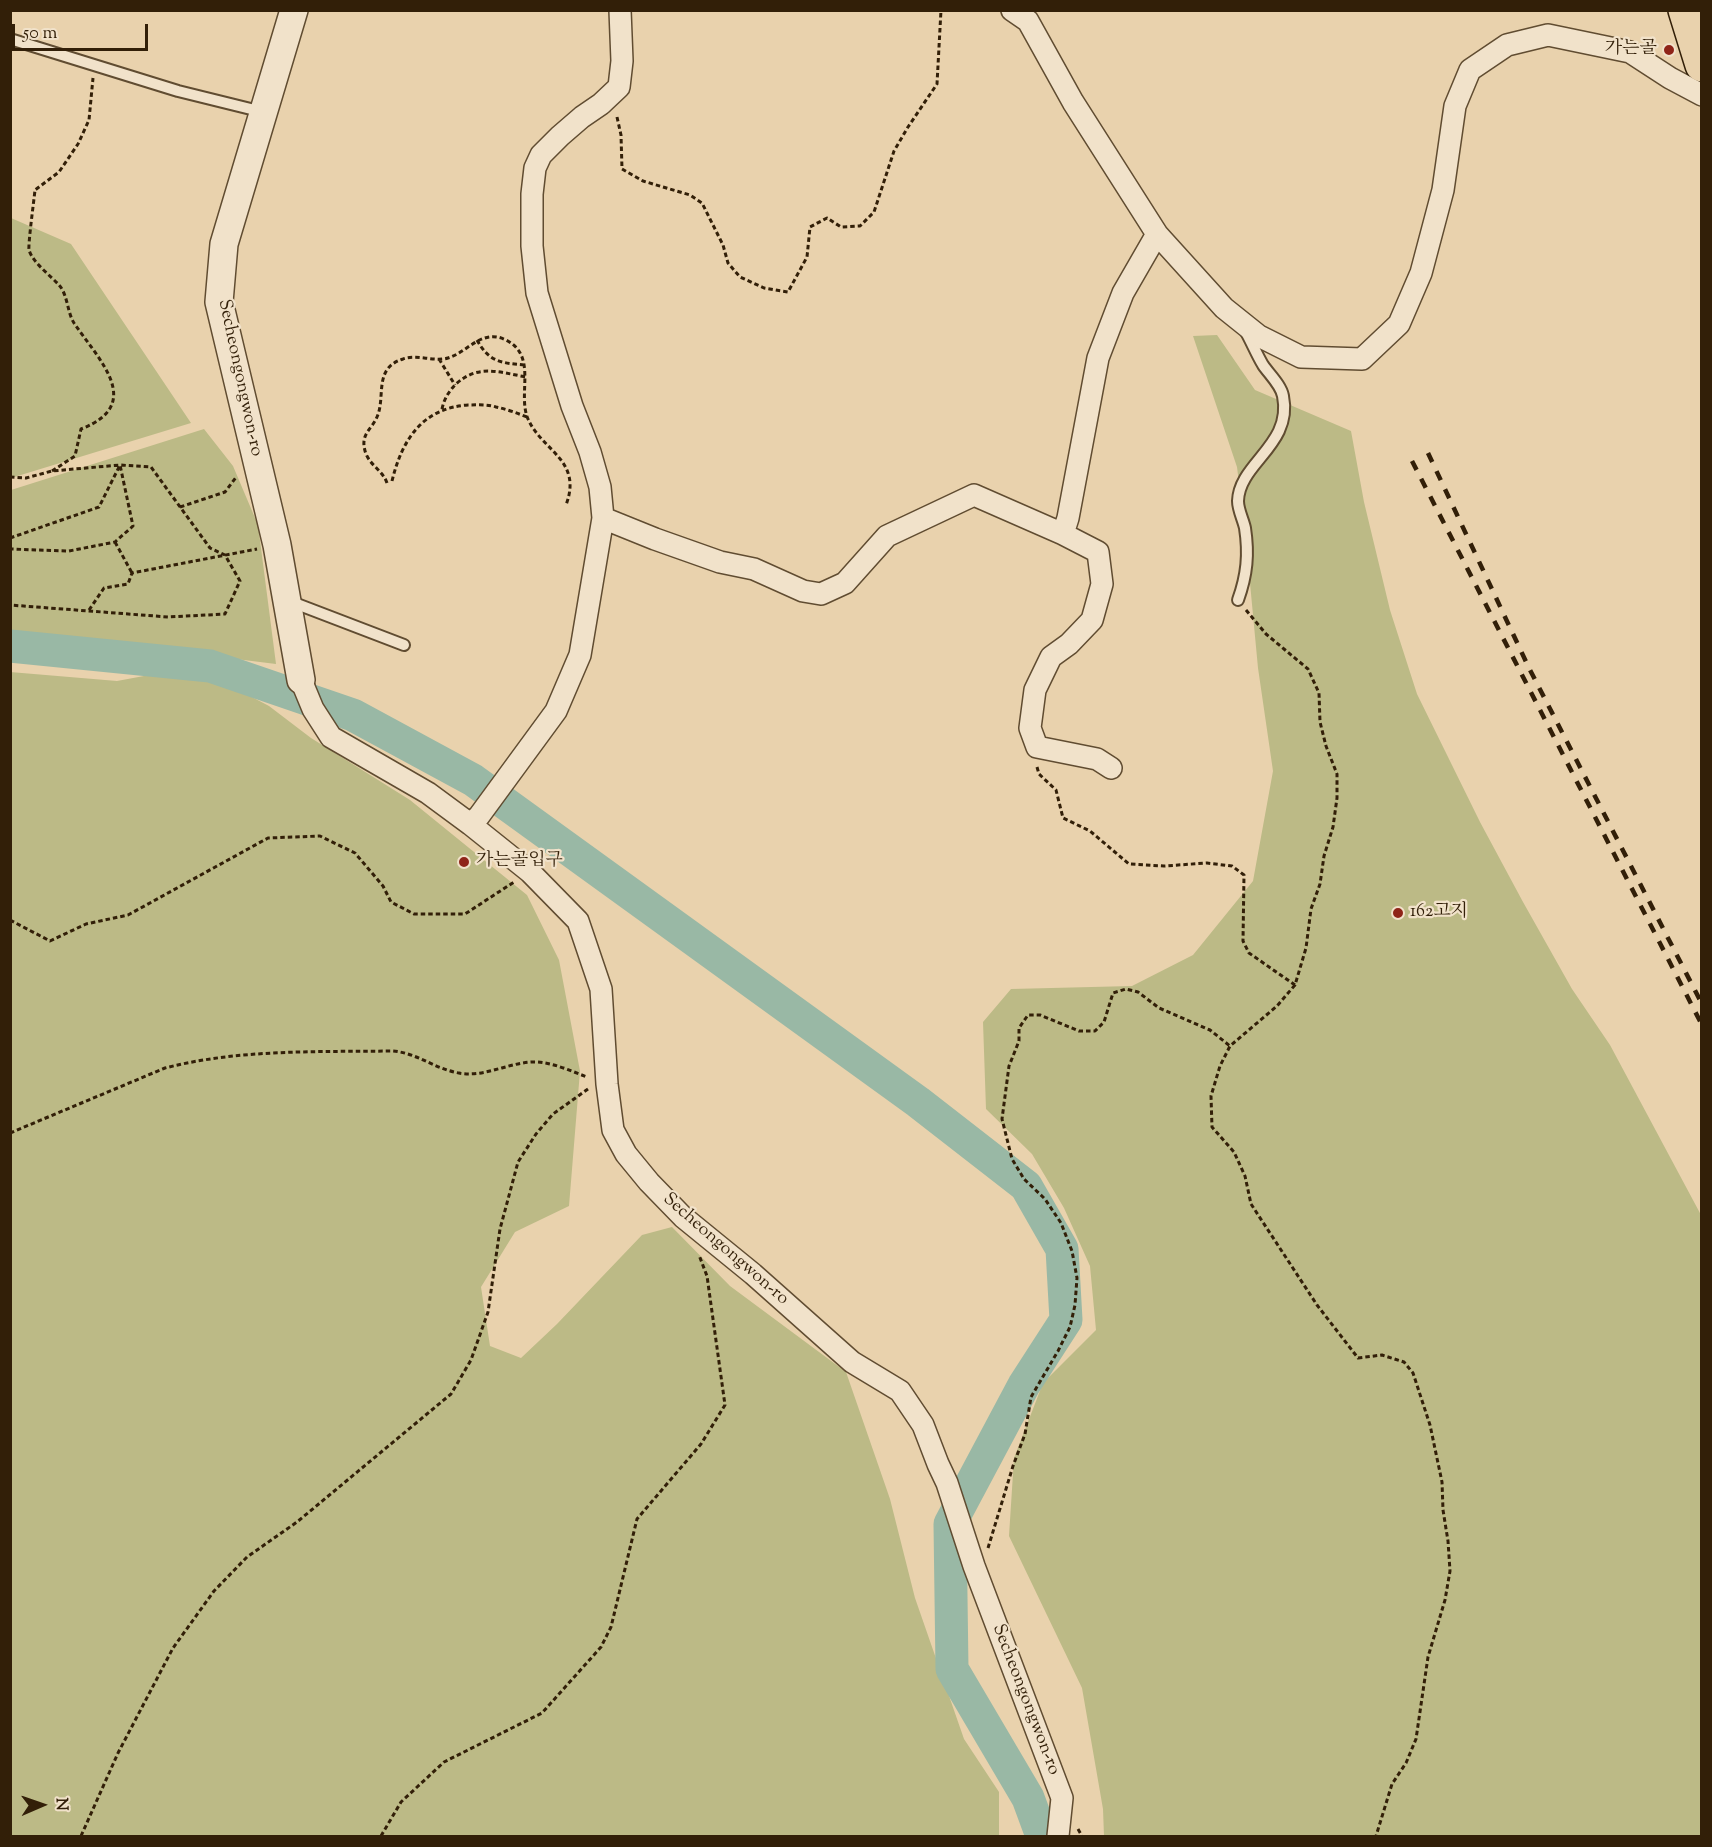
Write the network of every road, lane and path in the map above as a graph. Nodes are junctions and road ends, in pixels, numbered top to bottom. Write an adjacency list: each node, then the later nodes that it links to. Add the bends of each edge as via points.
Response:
1 (294, 10): 10 (street, Secheongongwon-ro)
2 (620, 10): 29 (street, via 619,87 541,155 531,194 537,293 595,470)
3 (941, 10): 11 (path, via 937,84 894,151 874,212 860,226 840,227 827,218 810,227 807,256 788,292 764,288 740,277 728,263 702,203 622,169)
4 (1012, 10): 12 (street, via 1028,21 1073,102)
5 (1685, 10): 8 (main road)
6 (10, 39): 7 (lane)
7 (89, 63): 10 (lane); 23 (path, via 93,79 89,120 59,172 35,190 29,249 61,287 73,321 99,356 115,388 114,400 94,424 81,429 75,456)
8 (1701, 65)
9 (1701, 95): 13 (street, via 1630,52 1548,35 1507,45 1470,70 1455,106 1440,200 1421,273 1399,324 1362,359 1335,359 1301,357 1259,336)
10 (263, 112): 21 (street, Secheongongwon-ro, via 224,244 219,302)
11 (616, 116)
12 (1157, 234): 13 (street, via 1224,308); 30 (street, via 1123,293 1098,358)
13 (1241, 321): 38 (lane, via 1283,394 1284,422 1240,487 1238,504 1248,553 1245,582)
14 (477, 340): 15 (path, via 449,358); 16 (path, via 491,358); 16 (path, via 506,340)
15 (439, 359): 18 (path); 26 (path, via 402,359 384,375 380,410 366,430 364,443 366,453)
16 (525, 365): 17 (path)
17 (526, 377): 18 (path, via 475,371); 20 (path)
18 (455, 385): 19 (path)
19 (442, 410): 20 (path, via 494,406); 25 (path, via 410,435)
20 (527, 417): 27 (path, via 535,432 562,459 569,480)
21 (255, 452): 28 (path, via 243,461 225,492); 37 (street, Secheongongwon-ro)
22 (120, 465): 23 (path); 28 (path, via 151,466); 31 (path, via 99,507); 32 (path, via 132,526)
23 (52, 471): 24 (path, via 26,478)
24 (10, 477)
25 (392, 481)
26 (387, 483)
27 (566, 505)
28 (180, 507): 35 (path, via 210,548)
29 (603, 518): 30 (street, via 688,551 754,569 803,591 821,594 845,583 888,536 974,495); 45 (street, via 580,655 556,711)
30 (1063, 534): 43 (street, via 1098,552 1102,584 1092,620 1051,657 1035,690 1030,728)
31 (10, 538)
32 (115, 542): 34 (path, via 69,551); 36 (path)
33 (262, 548): 35 (path)
34 (10, 549)
35 (225, 555): 36 (path); 40 (path, via 240,581 225,614 168,617)
36 (132, 573): 40 (path, via 128,584 104,588)
37 (286, 600): 41 (lane); 42 (street, Secheongongwon-ro)
38 (1238, 600): 48 (path, via 1266,634 1308,669 1319,693 1320,722 1337,774 1333,827)
39 (10, 605): 40 (path)
40 (89, 610)
41 (404, 645)
42 (301, 680): 45 (street, Secheongongwon-ro, via 331,737)
43 (1036, 747): 44 (street, via 1097,759); 48 (path, via 1039,774 1056,790 1064,818 1090,831 1129,864 1207,863 1232,866 1244,875 1243,941 1249,953)
44 (1111, 768)
45 (475, 820): 46 (street, Secheongongwon-ro)
46 (530, 872): 47 (path, via 465,914 414,914 391,902 383,886 355,853 320,836 268,838 128,915 86,924 50,941); 50 (street, Secheongongwon-ro, via 578,921 601,988)
47 (10, 920)
48 (1295, 984): 49 (path)
49 (1230, 1046): 53 (path, via 1210,1030 1126,989 1113,993 1104,1022 1095,1031 1079,1031 1040,1015 1028,1015 1019,1028 1019,1041 1008,1066 1002,1119 1012,1159 1061,1222 1077,1278 1075,1305 1070,1327 1031,1396 1025,1434); 57 (path, via 1211,1096 1212,1127 1234,1152 1251,1204 1317,1305 1358,1358 1382,1355 1404,1362 1413,1373 1430,1425 1442,1482 1450,1571 1445,1600 1428,1657 1416,1739 1392,1784)
50 (607, 1084): 51 (path, via 538,1062 461,1074 393,1051 253,1054 165,1068); 52 (street, Secheongongwon-ro, via 613,1130 626,1154); 54 (path, via 587,1090 553,1114 518,1162 500,1229 488,1312 471,1360 451,1394 297,1522 248,1557 214,1591 173,1648 118,1753)
51 (10, 1133)
52 (683, 1217): 53 (street, Secheongongwon-ro, via 852,1362 900,1391 923,1425); 55 (path, via 707,1276 725,1406 701,1444 637,1519 611,1627 601,1647 542,1713 444,1762 401,1802)
53 (978, 1575): 56 (street, Secheongongwon-ro, via 1062,1798)
54 (81, 1836)
55 (381, 1836)
56 (1058, 1836)
57 (1376, 1836)

